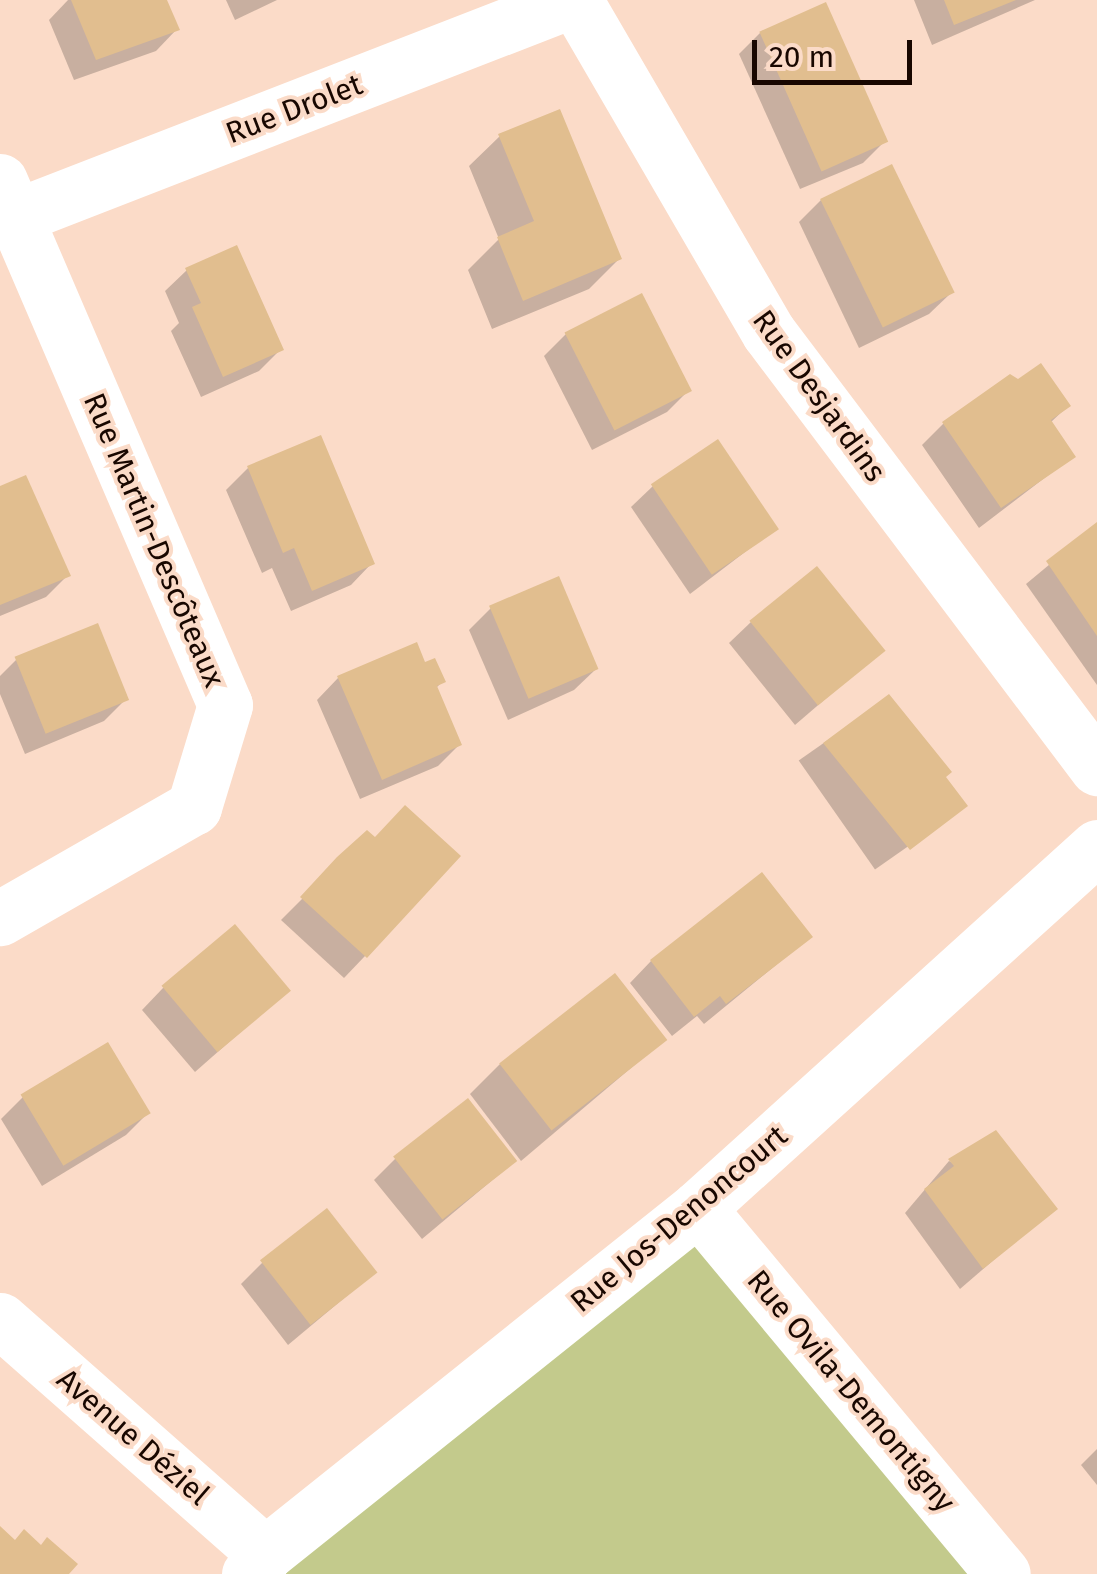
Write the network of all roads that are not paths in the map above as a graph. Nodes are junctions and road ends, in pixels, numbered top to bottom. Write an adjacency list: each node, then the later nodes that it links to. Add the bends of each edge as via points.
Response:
1 (574, 0): 2 (street, Rue Drolet); 3 (street, Rue Desjardins, via 769,333)
2 (7, 199): 5 (street, Rue Martin-Descôteaux, via 225,705 194,807)
3 (1097, 768)
4 (1097, 847): 6 (street, Rue Jos-Denoncourt)
5 (0, 918)
6 (698, 1208): 8 (street, Rue Jos-Denoncourt); 9 (street, Rue Ovila-Demontigny)
7 (0, 1320): 8 (street, Avenue Déziel)
8 (257, 1564)
9 (1003, 1574)

